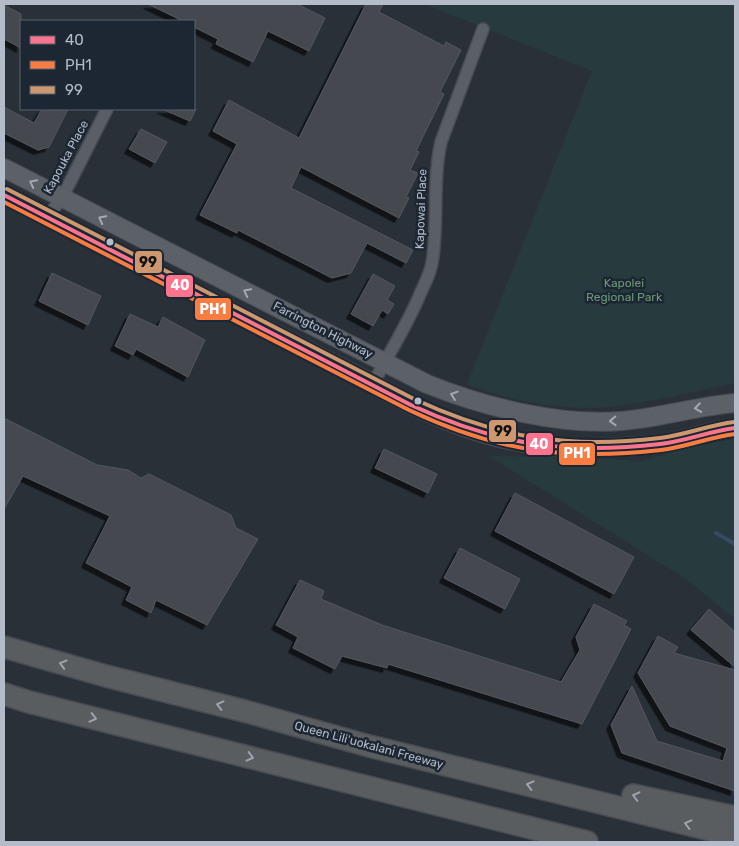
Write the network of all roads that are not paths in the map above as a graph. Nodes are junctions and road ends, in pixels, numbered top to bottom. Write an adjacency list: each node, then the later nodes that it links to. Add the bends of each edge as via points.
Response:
1 (483, 29): 7 (street, Kapowai Place, via 437,160 435,238 429,274)
2 (106, 110): 5 (street, Kapouka Place)
3 (4, 168): 5 (main road, Farrington Highway, one-way to 3)
4 (4, 194): 6 (main road, Farrington Highway)
5 (62, 198): 6 (street, Kapouka Place); 7 (main road, Farrington Highway, one-way to 5)
6 (47, 217): 8 (main road, Farrington Highway)
7 (384, 362): 8 (street, Kapowai Place); 9 (main road, Farrington Highway, one-way to 7, via 622,421 583,422 531,414 453,395)
8 (373, 384): 10 (main road, Farrington Highway, via 422,410 458,424 496,437 536,444 564,447 662,444)
9 (735, 403)
10 (735, 428)
11 (4, 647): 15 (highway, Queen Liliʻuokalani Freeway, one-way to 11)
12 (4, 694): 14 (highway)
13 (4, 698): 14 (highway)
14 (28, 702): 16 (highway, one-way to 16)
15 (248, 712): 17 (highway, one-way to 15, via 379,734); 18 (highway, Queen Liliʻuokalani Freeway, one-way to 15, via 369,746)
16 (365, 786): 19 (highway); 20 (highway)
17 (735, 817)
18 (735, 836)
19 (539, 842)
20 (587, 842)

